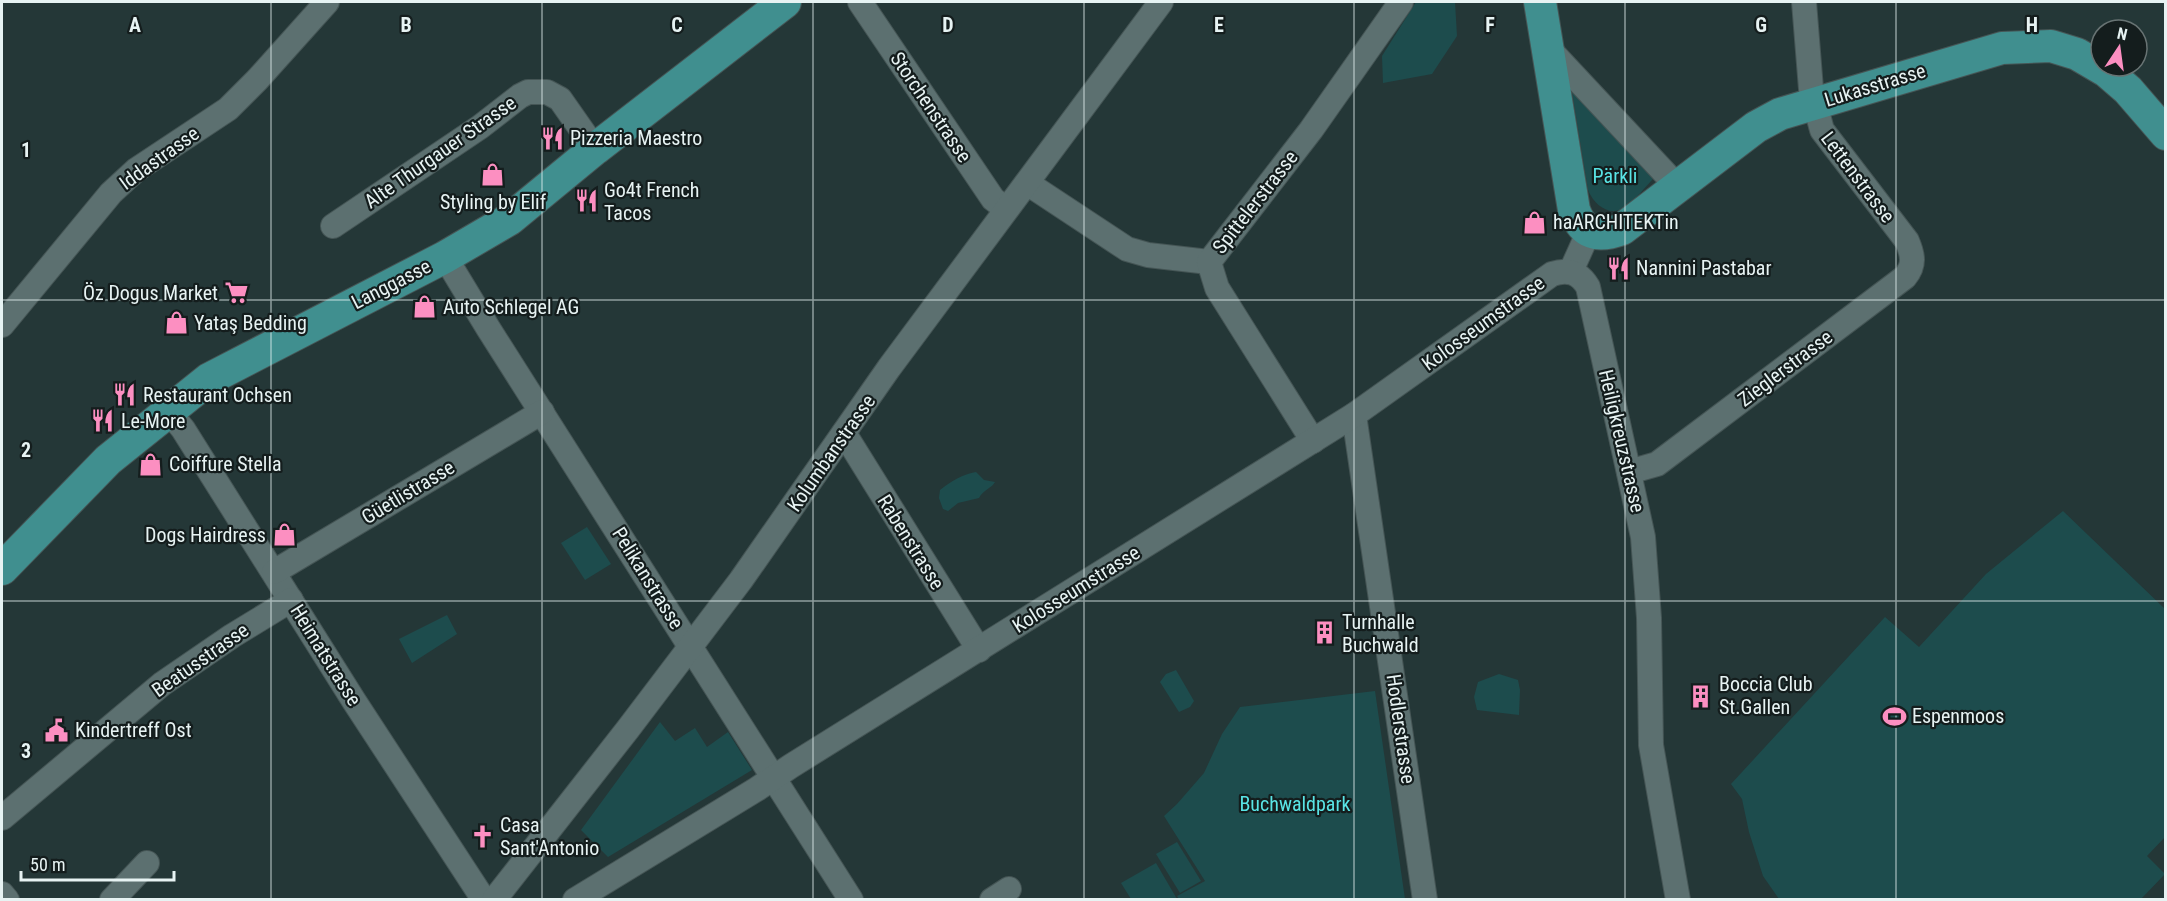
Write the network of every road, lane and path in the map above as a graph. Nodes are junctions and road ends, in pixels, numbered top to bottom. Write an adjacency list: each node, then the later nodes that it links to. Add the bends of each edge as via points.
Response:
1 (327, 2): 21 (street, Iddastrasse, via 228,110 135,170 111,193)
2 (785, 2): 11 (main road, Langgasse)
3 (860, 2): 14 (street, Storchenstrasse, via 993,199)
4 (1161, 2): 12 (street, Kolumbanstrasse)
5 (1401, 2): 19 (street, Spittelerstrasse, via 1311,130)
6 (1540, 2): 8 (main road)
7 (1804, 2): 9 (street, Lettenstrasse)
8 (1548, 48): 13 (street); 16 (main road, via 1572,202 1581,225)
9 (1814, 103): 10 (main road, Lukasstrasse, via 2002,48 2050,46 2077,54 2106,71); 13 (main road, Lukasstrasse, via 1756,127); 17 (street, Lettenstrasse, via 1822,130)
10 (2162, 122)
11 (595, 149): 15 (street, Alte Thurgauer Strasse, via 560,99 547,92 528,92); 18 (main road, Langgasse, via 510,219)
12 (1027, 183): 14 (street, Kolumbanstrasse); 19 (street, via 1126,249)
13 (1677, 186): 16 (main road, Lukasstrasse, via 1622,229 1610,234)
14 (1006, 209): 25 (street, Kolumbanstrasse)
15 (333, 226)
16 (1589, 231): 20 (street)
17 (1907, 241): 27 (street, Zieglerstrasse, via 1912,262 1905,277 1657,464)
18 (445, 256): 22 (main road, Langgasse, via 209,379); 23 (street, Pelikanstrasse)
19 (1209, 262): 26 (street, Spittelerstrasse, via 1217,288)
20 (1571, 271): 24 (street, Kolosseumstrasse, via 1552,274); 27 (street, Heiligkreuzstrasse, via 1588,287)
21 (2, 326)
22 (168, 411): 28 (main road, Langgasse, via 108,460); 29 (street, Heimatstrasse)
23 (542, 412): 29 (street, Güetlistrasse); 31 (street, Pelikanstrasse)
24 (1354, 415): 26 (street, Kolosseumstrasse); 43 (street, Hodlerstrasse)
25 (844, 433): 31 (street, Kolumbanstrasse); 32 (street, Rabenstrasse)
26 (1313, 441): 32 (street, Kolosseumstrasse)
27 (1629, 472): 44 (street, Heiligkreuzstrasse, via 1646,559 1652,744)
28 (2, 569)
29 (274, 572): 30 (street, Heimatstrasse)
30 (291, 600): 34 (street, Beatusstrasse, via 162,684); 39 (street, Heimatstrasse)
31 (690, 646): 33 (street, Pelikanstrasse); 40 (street, Kolumbanstrasse)
32 (979, 650): 33 (street, Kolosseumstrasse)
33 (775, 778): 41 (street, Kolosseumstrasse); 42 (street, Pelikanstrasse)
34 (2, 818)
35 (147, 863): 38 (street)
36 (2, 894): 37 (street)
37 (7, 900)
38 (112, 900)
39 (484, 900)
40 (494, 900)
41 (575, 900)
42 (851, 900)
43 (1425, 900)
44 (1678, 900)

